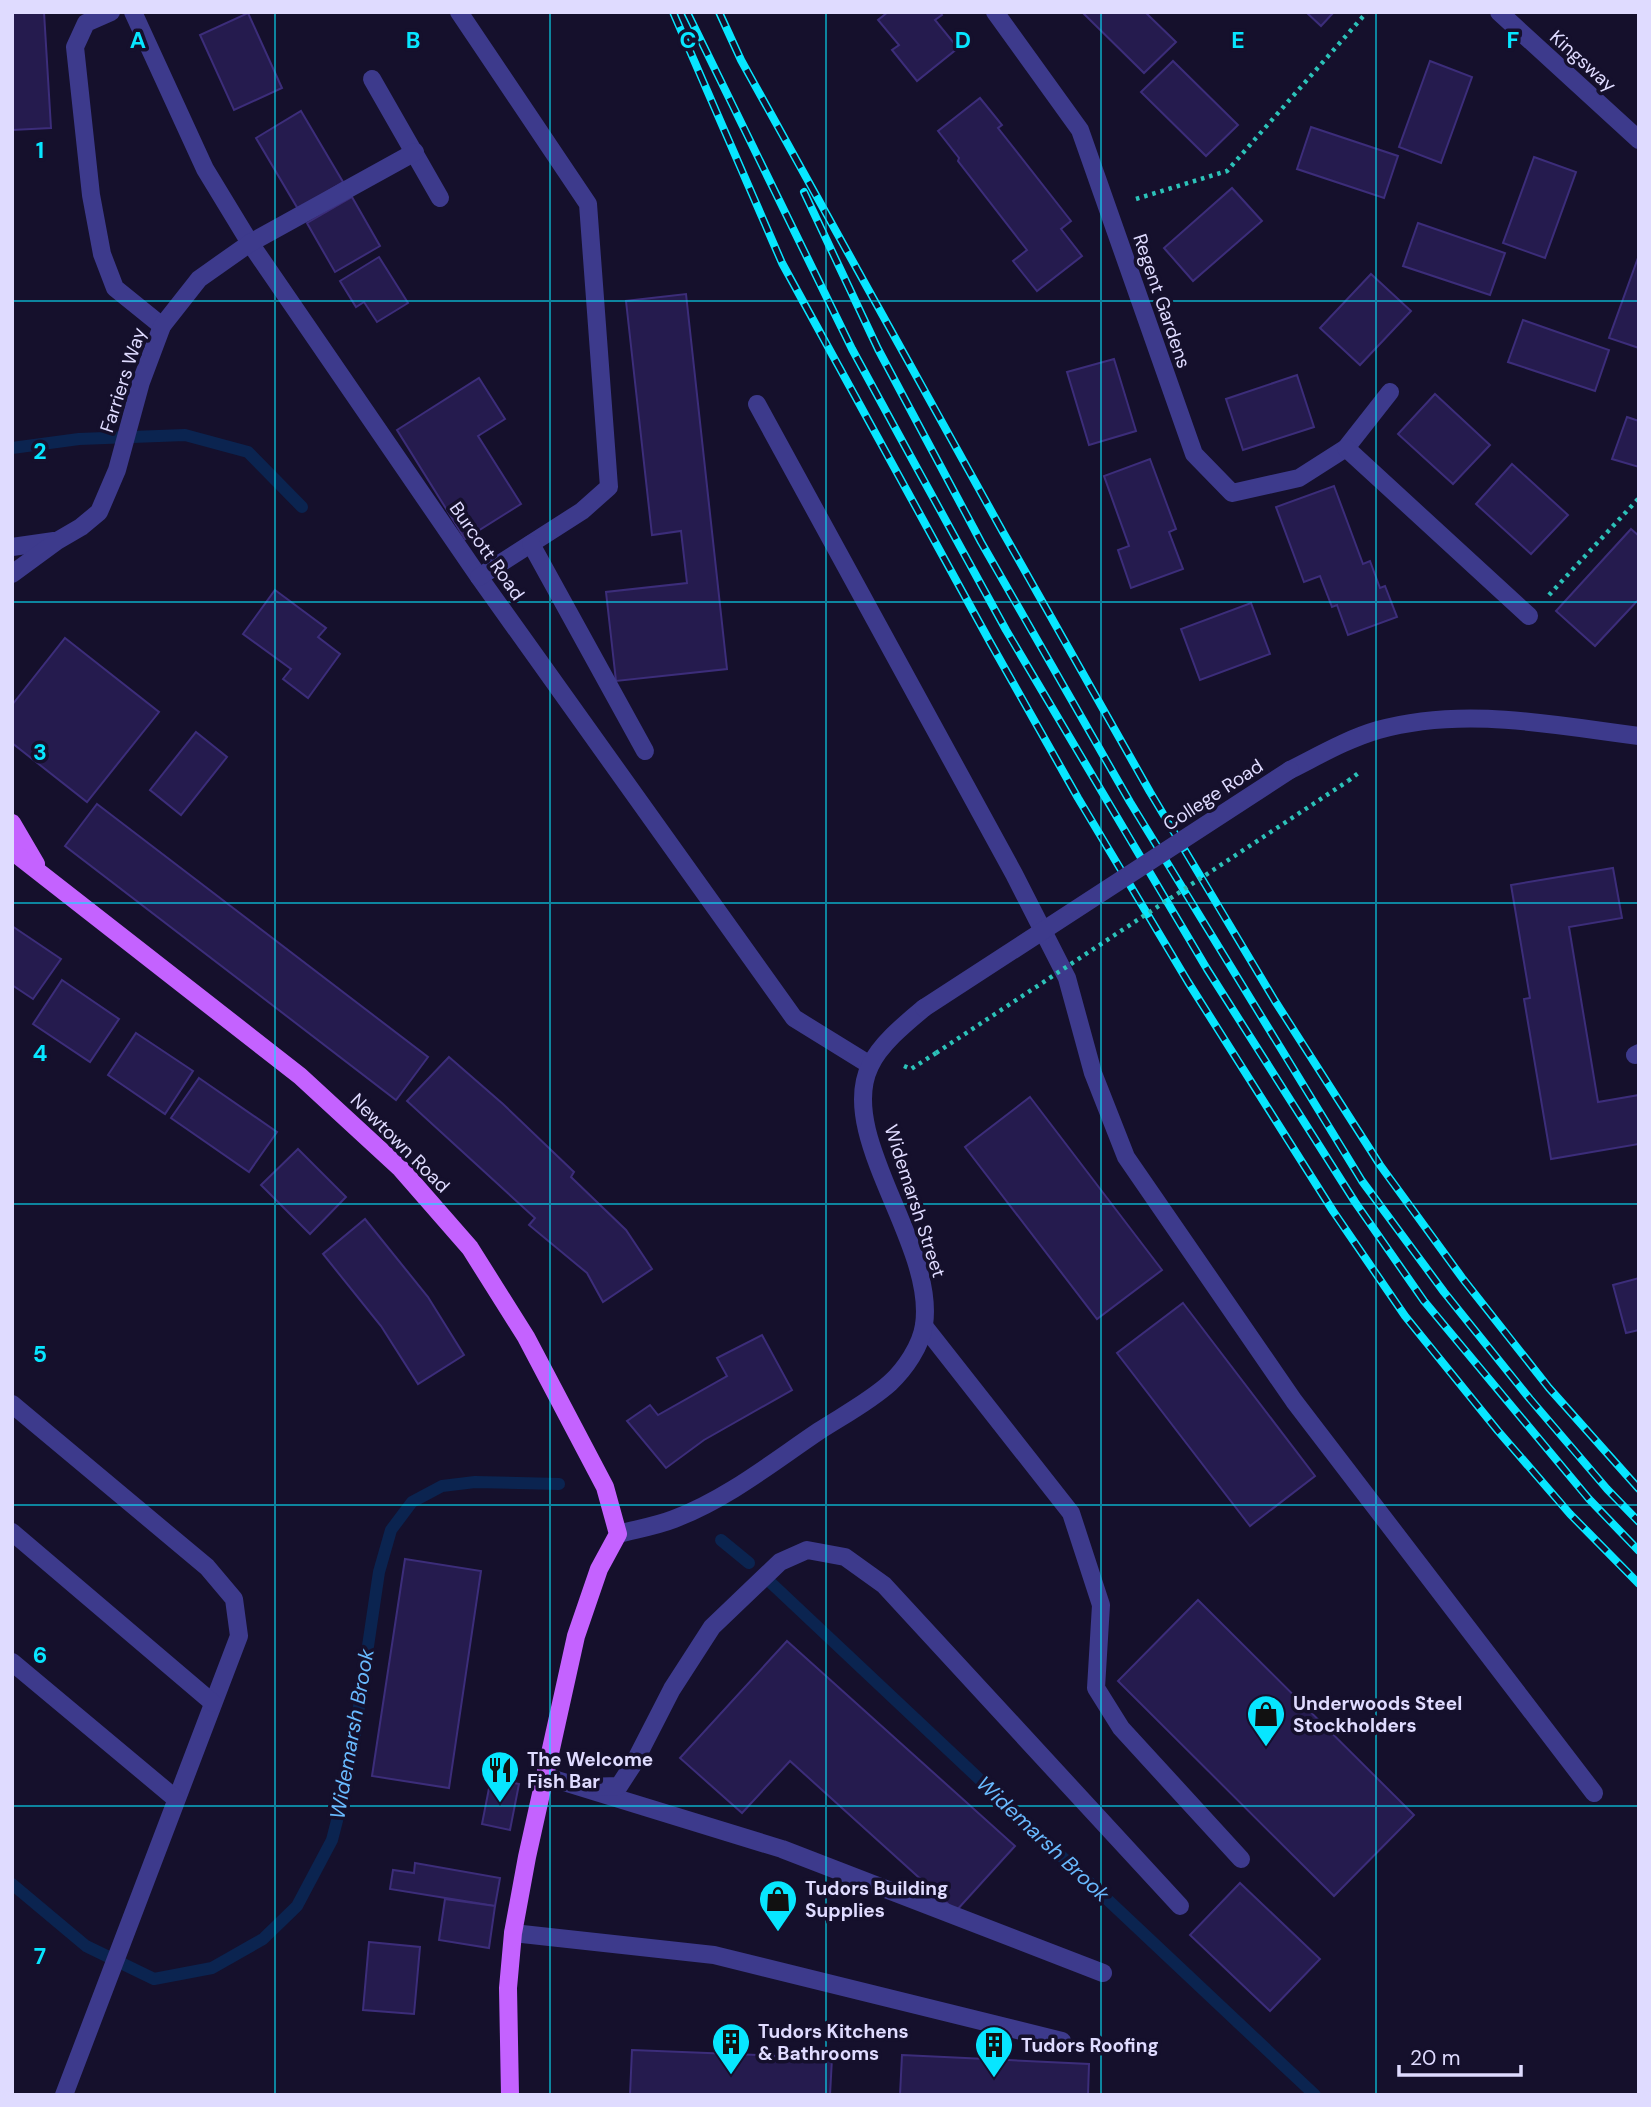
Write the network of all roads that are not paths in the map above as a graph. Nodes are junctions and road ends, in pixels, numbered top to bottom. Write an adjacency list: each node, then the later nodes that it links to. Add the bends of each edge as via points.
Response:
1 (111, 12): 11 (street, via 86,23 75,47 91,195 102,254 115,288)
2 (133, 12): 10 (street, Burcott Road, via 205,169)
3 (459, 12): 16 (street, via 588,204 609,487)
4 (995, 12): 14 (street, Regent Gardens, via 1080,130 1194,454 1232,493 1298,478)
5 (1499, 12): 7 (street, Kingsway)
6 (372, 79): 8 (street)
7 (1638, 138)
8 (415, 152): 9 (street); 10 (street, Farriers Way)
9 (440, 198)
10 (250, 243): 11 (street, Farriers Way, via 199,279); 19 (street, Burcott Road)
11 (162, 327): 15 (street, Farriers Way, via 99,512)
12 (1390, 391): 14 (street, Regent Gardens)
13 (757, 404): 35 (street, via 1067,978 1093,1073 1126,1157 1294,1401)
14 (1346, 448): 20 (street)
15 (57, 541): 17 (street, Farriers Way); 18 (street, Farriers Way)
16 (531, 544): 19 (street); 22 (street)
17 (12, 547)
18 (12, 574)
19 (479, 577): 26 (street, Burcott Road, via 794,1018)
20 (1529, 616)
21 (1639, 736): 26 (street, College Road, bridge, via 1516,721 1449,719 1377,730 1290,770 924,1008)
22 (645, 751)
23 (12, 823): 25 (main road, Newtown Road)
24 (12, 851): 25 (main road, Newtown Road)
25 (41, 873): 30 (main road, Newtown Road, via 300,1076 401,1170 470,1248 526,1337 605,1487)
26 (870, 1065): 27 (street, Widemarsh Street, via 863,1107 875,1161 910,1241 924,1296)
27 (924, 1326): 30 (street, Widemarsh Street, via 911,1358 889,1384 829,1425 730,1491 674,1519); 37 (street, via 1071,1513 1101,1605 1096,1688 1121,1728)
28 (12, 1404): 32 (street, via 207,1567 234,1599 239,1636)
29 (12, 1532): 32 (street)
30 (618, 1534): 33 (main road, via 598,1569 576,1636)
31 (12, 1662): 36 (street)
32 (213, 1703): 36 (street)
33 (544, 1776): 34 (street); 39 (main road)
34 (582, 1787): 38 (street, via 619,1786 712,1627 780,1562 807,1550 845,1557 884,1585); 40 (street, via 782,1849)
35 (1594, 1793)
36 (176, 1800): 42 (street)
37 (1241, 1859)
38 (1180, 1906)
39 (513, 1933): 41 (street, via 714,1955); 43 (main road, via 508,1988)
40 (1103, 1973)
41 (1062, 2041)
42 (64, 2095)
43 (510, 2095)

